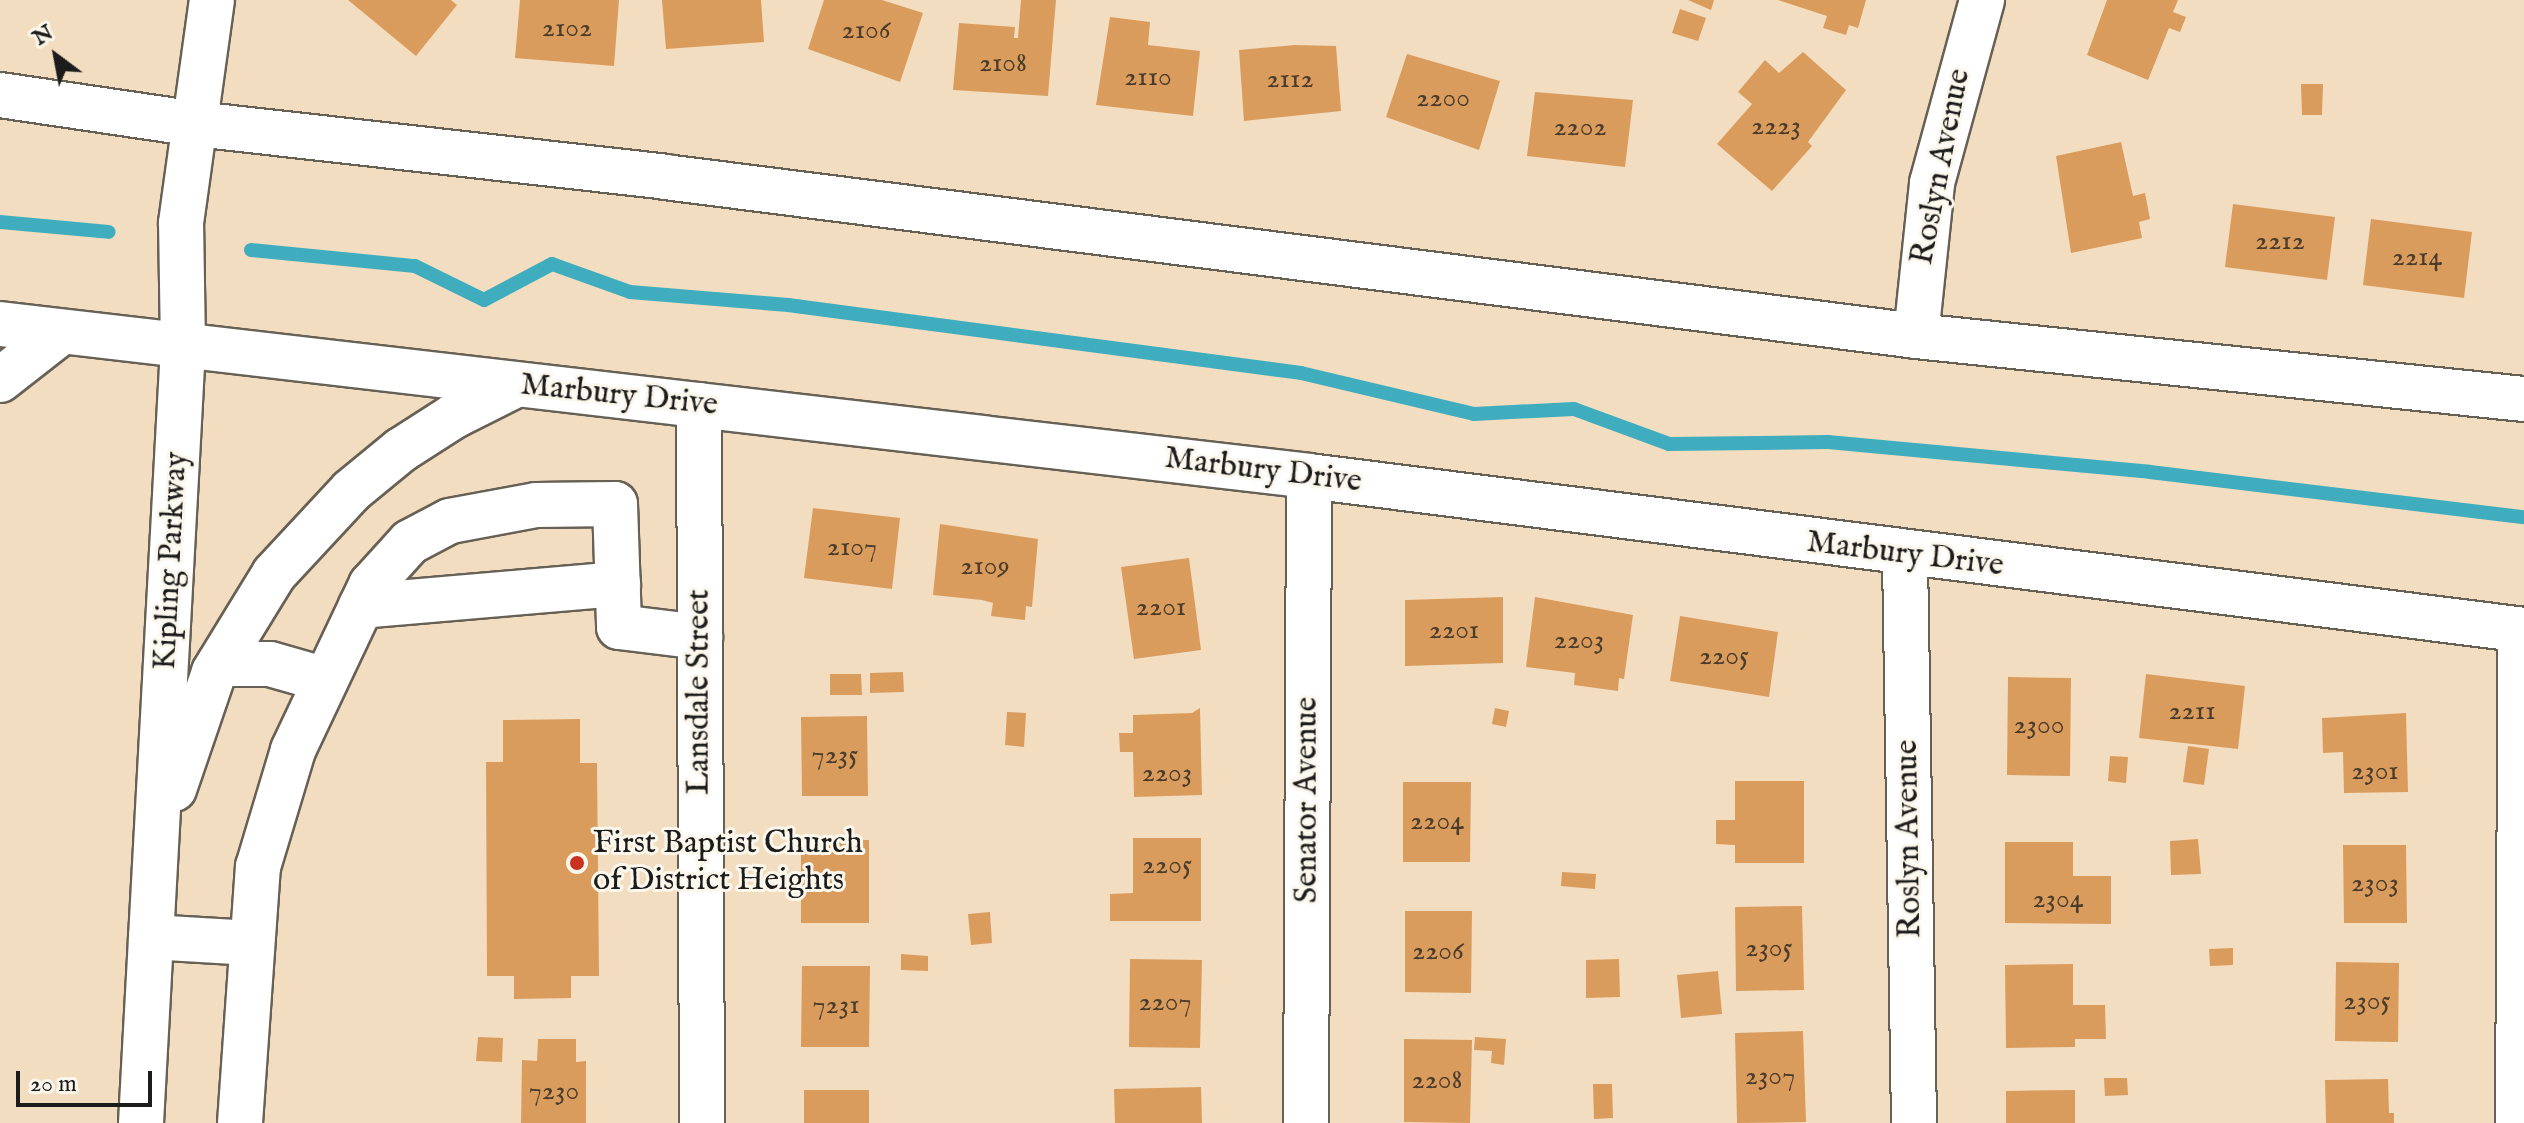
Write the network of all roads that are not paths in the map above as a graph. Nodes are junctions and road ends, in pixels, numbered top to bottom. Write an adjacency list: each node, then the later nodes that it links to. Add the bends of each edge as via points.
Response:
1 (212, 0): 4 (street, Kipling Parkway)
2 (1982, 0): 7 (street, Roslyn Avenue, via 1932,183)
3 (0, 95): 4 (street)
4 (196, 124): 7 (street, via 665,177); 8 (street, Kipling Parkway, via 180,239)
5 (0, 324): 6 (street, Marbury Drive)
6 (60, 333): 8 (street, Marbury Drive); 9 (street)
7 (1916, 336): 11 (street)
8 (183, 347): 10 (street, Marbury Drive); 21 (street, Kipling Parkway)
9 (0, 380)
10 (516, 385): 12 (street, Marbury Drive); 19 (street, via 454,416 351,491 274,574)
11 (2524, 399)
12 (699, 405): 13 (street, Marbury Drive); 18 (street, Lansdale Street)
13 (1309, 476): 14 (street, Marbury Drive); 27 (street, Senator Avenue)
14 (1905, 556): 17 (street, Marbury Drive); 28 (street, Roslyn Avenue)
15 (618, 584): 16 (street); 16 (street, via 615,504 536,505 450,521 410,542 371,585); 18 (street, via 619,627)
16 (361, 606): 20 (street)
17 (2522, 630): 29 (street)
18 (700, 637): 26 (street, Lansdale Street)
19 (219, 664): 20 (street, via 270,664); 21 (street)
20 (326, 680): 23 (street, via 293,750 258,867)
21 (157, 836): 22 (street, Kipling Parkway)
22 (151, 937): 23 (street); 24 (street, Kipling Parkway)
23 (251, 943): 25 (street)
24 (141, 1123)
25 (240, 1123)
26 (702, 1123)
27 (1306, 1123)
28 (1914, 1123)
29 (2518, 1123)

